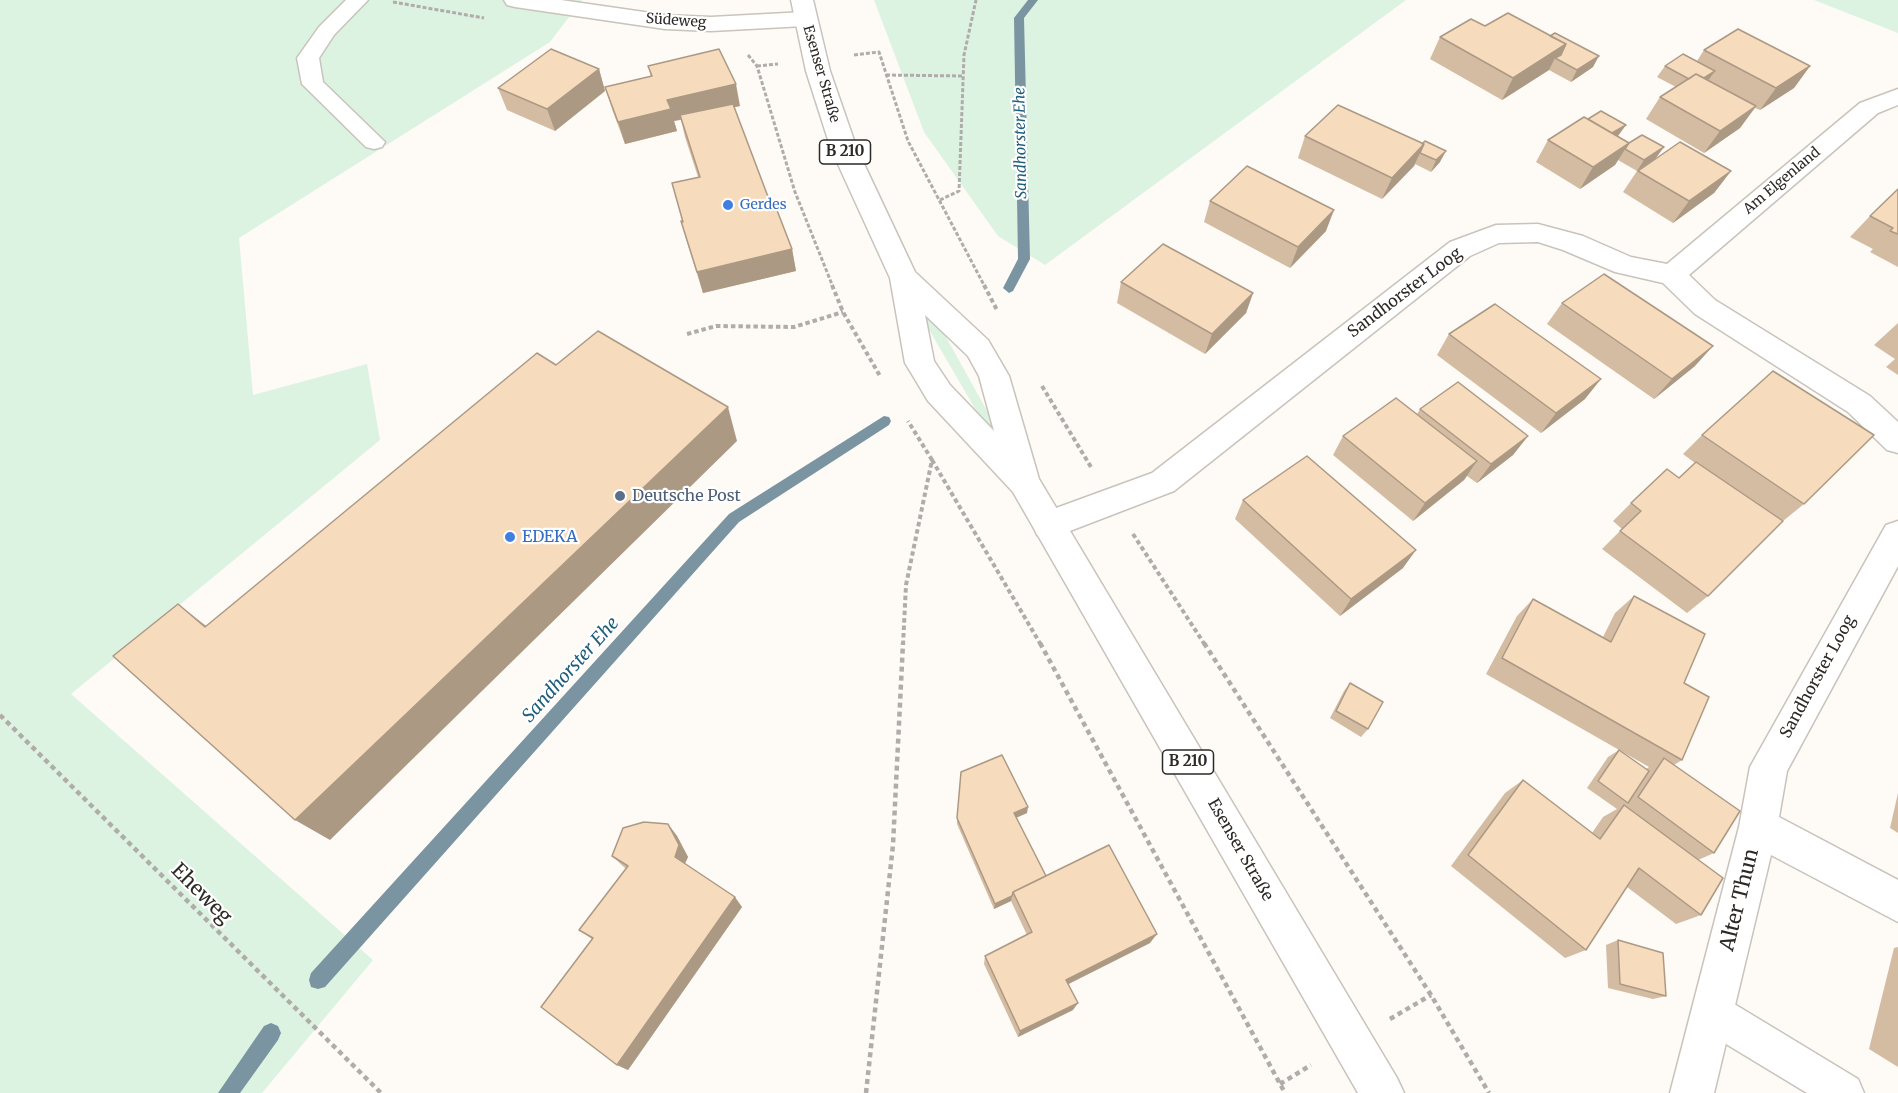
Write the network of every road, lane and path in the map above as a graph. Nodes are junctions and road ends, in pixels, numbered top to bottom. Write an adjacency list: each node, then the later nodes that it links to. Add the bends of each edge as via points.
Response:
1 (358, 0): 12 (lane, via 326,30 308,58 313,84)
2 (515, 0): 5 (street, Südeweg)
3 (976, 0): 10 (path)
4 (672, 1): 5 (street, Südeweg)
5 (548, 6): 6 (street, Südeweg, via 665,22 719,24)
6 (804, 9): 15 (street, Esenser Straße / B 210, via 818,70 844,149)
7 (879, 52): 9 (path)
8 (746, 54): 17 (path, via 757,66 795,192)
9 (886, 75): 10 (path); 13 (path, via 908,141)
10 (962, 76): 13 (path, via 959,191)
11 (1898, 96): 14 (street, Am Elgenland, via 1869,108)
12 (374, 142)
13 (940, 200): 16 (path)
14 (1672, 275): 22 (street, via 1705,307 1859,404); 25 (street, Sandhorster Loog, via 1625,265 1538,233 1496,234 1460,249 1163,482)
15 (904, 278): 24 (street, Esenser Straße / B 210, via 978,348 994,376); 24 (street, Esenser Straße / B 210, via 920,363 939,393)
16 (998, 311)
17 (843, 312): 18 (path, via 794,327 716,326); 20 (path)
18 (687, 334)
19 (1039, 381): 25 (path)
20 (884, 382)
21 (902, 411): 23 (path)
22 (1898, 441)
23 (932, 460): 33 (path, via 906,585 892,845); 34 (path, via 1017,601)
24 (1024, 483): 26 (street, Esenser Straße / B 210)
25 (1113, 502): 26 (street, Sandhorster Loog); 36 (path, via 1431,996)
26 (1049, 525): 35 (street, Esenser Straße / B 210)
27 (1898, 535): 29 (street, Sandhorster Loog, via 1769,767)
28 (0, 715): 32 (path, Eheweg)
29 (1758, 827): 30 (street, Alter Thun); 31 (street, Alter Thun)
30 (1898, 902)
31 (1712, 1013): 37 (street, Alter Thun); 38 (lane)
32 (381, 1093)
33 (866, 1093)
34 (1284, 1093)
35 (1382, 1093)
36 (1489, 1093)
37 (1692, 1093)
38 (1844, 1093)

